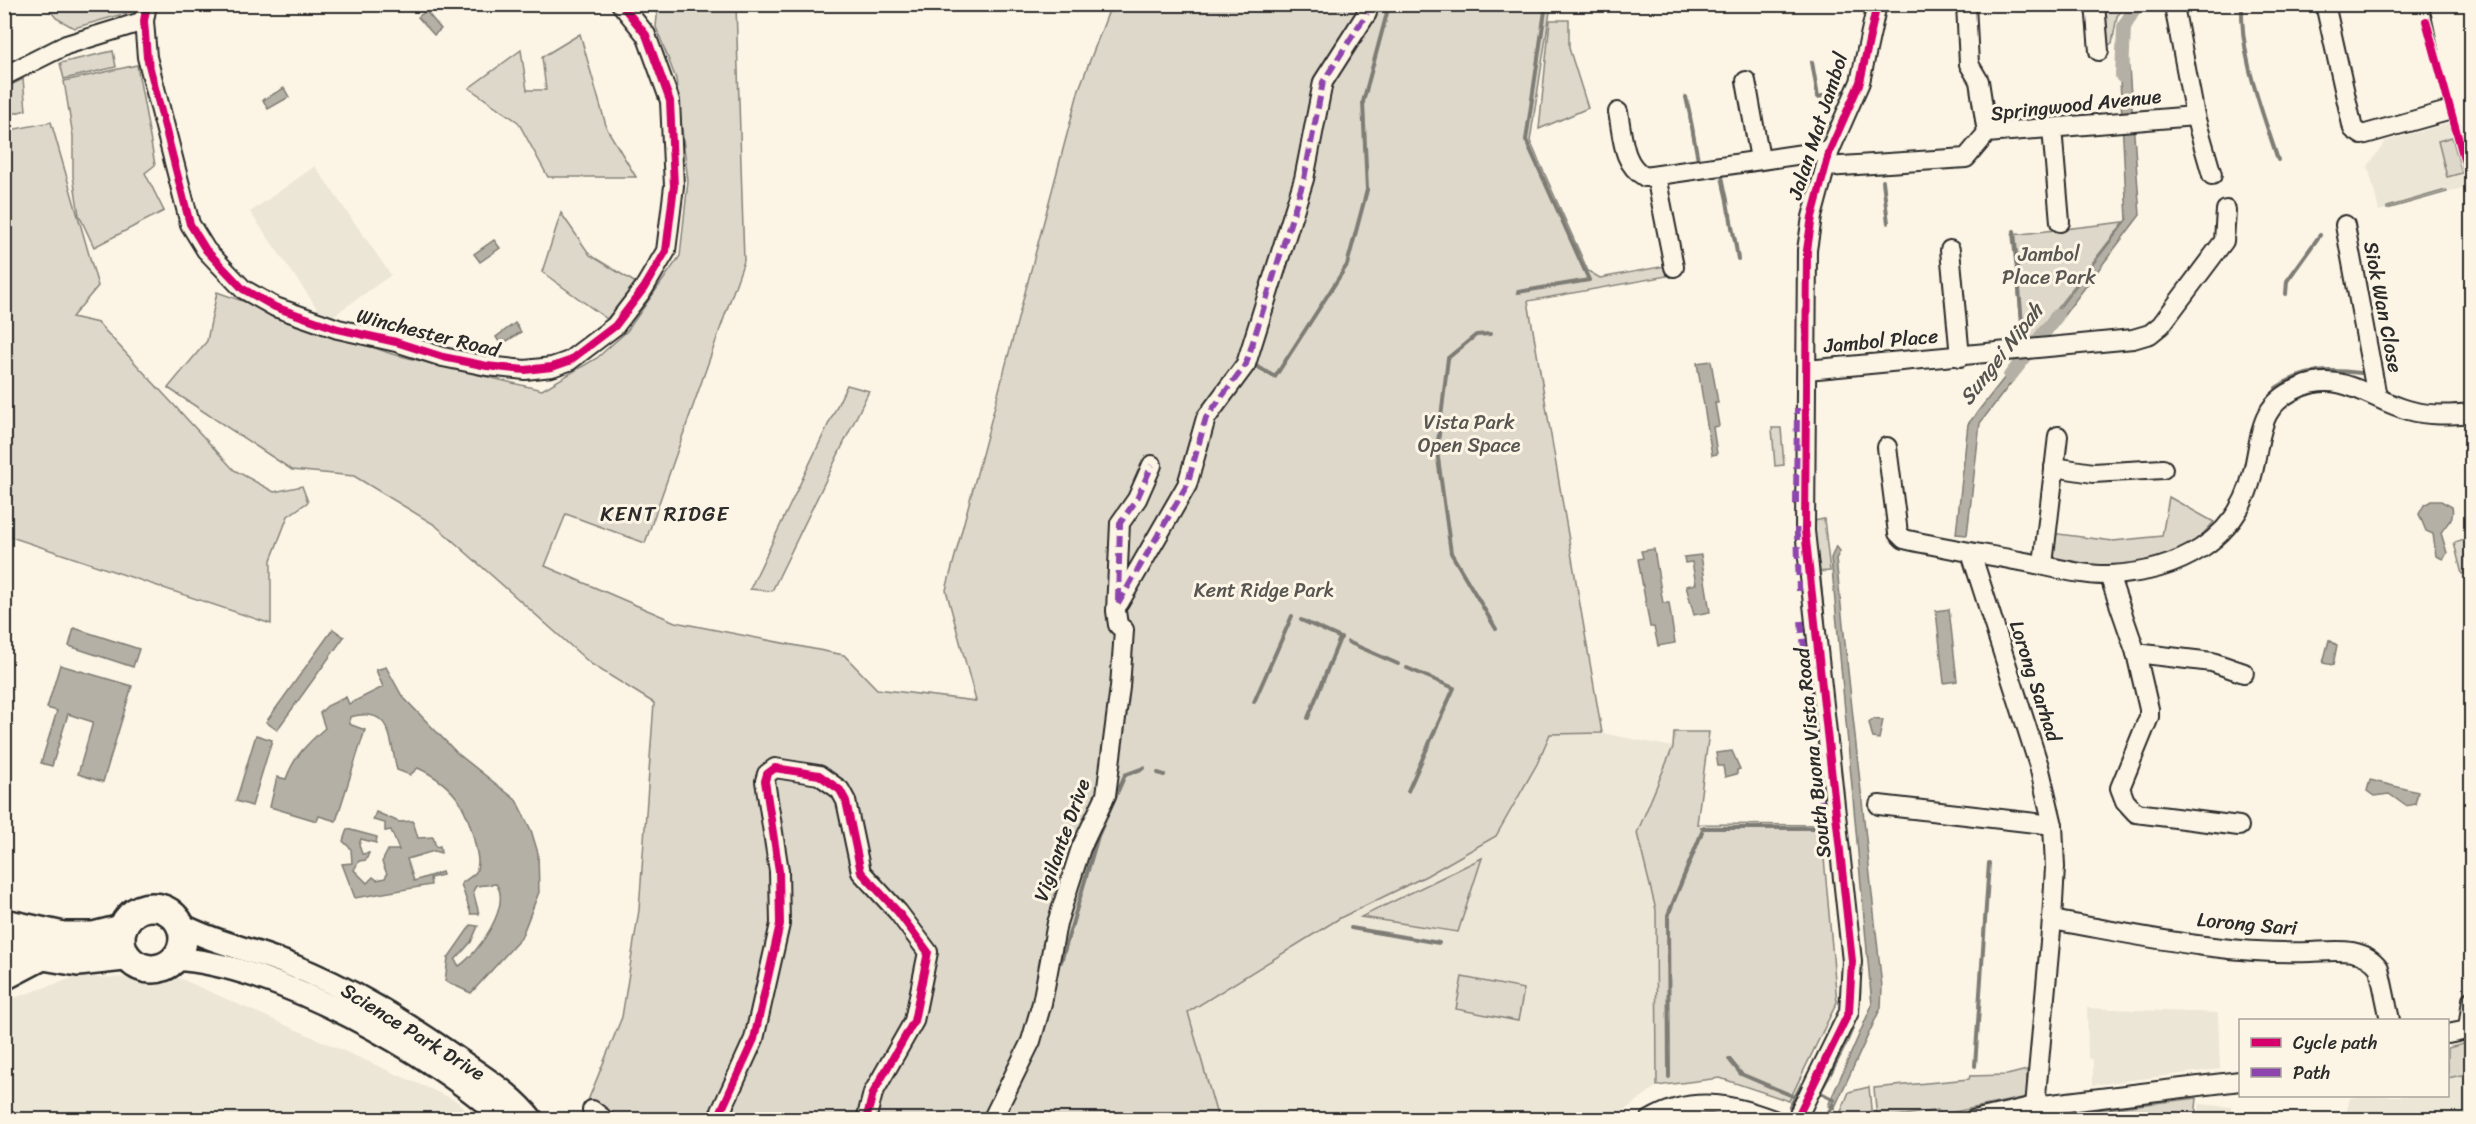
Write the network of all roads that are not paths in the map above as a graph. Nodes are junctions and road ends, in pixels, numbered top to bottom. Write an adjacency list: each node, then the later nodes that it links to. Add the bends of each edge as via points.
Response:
1 (621, 4): 9 (street, Winchester Road, via 646,35 670,101 674,186 666,251 615,326 569,361 525,370 443,357 338,329 275,307 243,289 206,250 190,224 147,57)
2 (1877, 4): 21 (street, Jalan Mat Jambol, via 1860,82)
3 (1966, 4): 19 (street, via 1969,64 1979,81)
4 (2095, 4): 11 (street)
5 (2325, 4): 15 (street, via 2353,129 2362,135)
6 (2440, 4): 15 (main road)
7 (2458, 4): 12 (highway)
8 (2175, 11): 17 (street)
9 (145, 13): 13 (street, via 66,45)
10 (1367, 13): 42 (street, via 1323,82 1304,179 1246,364 1206,418 1187,485)
11 (2099, 51)
12 (2472, 59)
13 (4, 76)
14 (1746, 81): 22 (street)
15 (2462, 107): 20 (main road)
16 (1618, 112): 24 (street, via 1633,171 1645,177)
17 (2195, 116): 18 (street, Springwood Avenue); 23 (street)
18 (2052, 128): 19 (street, Springwood Avenue); 26 (street)
19 (1987, 133): 21 (street, Springwood Avenue, via 1966,158)
20 (2472, 149)
21 (1828, 158): 22 (street, Springwood Avenue); 31 (street, Jalan Mat Jambol, via 1807,250)
22 (1760, 159): 24 (street, Springwood Avenue)
23 (2212, 175)
24 (1656, 176): 29 (street)
25 (2226, 210): 30 (street, Jambol Place, via 2224,241 2161,325 2150,334)
26 (2060, 222)
27 (2345, 225): 32 (street, Siok Wan Close)
28 (1950, 250): 30 (street, Jambol Place)
29 (1674, 267)
30 (1960, 357): 31 (street, Jambol Place)
31 (1807, 370): 71 (street, South Buona Vista Road, via 1805,531 1852,989 1849,1012)
32 (2377, 397): 33 (street, via 2410,411); 41 (street, via 2357,387 2324,380 2289,393 2260,427 2249,489 2219,534 2196,553 2157,570)
33 (2472, 413)
34 (2058, 436): 37 (street)
35 (1887, 447): 39 (street, via 1898,533 1904,539)
36 (1152, 465): 42 (street, Vigilante Drive, via 1137,499 1120,524)
37 (2054, 467): 38 (street, via 2093,473); 40 (street)
38 (2163, 469)
39 (1971, 553): 40 (street); 46 (street, Lorong Sarhad)
40 (2043, 564): 41 (street)
41 (2109, 575): 43 (street)
42 (1118, 604): 68 (street, Vigilante Drive, via 1118,625 1124,630 1122,664 1106,795 1081,848 1057,923 1031,1041)
43 (2136, 653): 44 (street, via 2212,662); 47 (street, via 2149,717 2120,788 2125,801 2136,813)
44 (2244, 673)
45 (1880, 805): 46 (street)
46 (2054, 825): 49 (street, Lorong Sarhad)
47 (2239, 826)
48 (4, 908): 50 (highway)
49 (2052, 920): 59 (street, Lorong Sari, via 2245,951 2353,951 2374,961 2379,968); 63 (street, Lorong Sarhad)
50 (15, 924): 52 (highway, via 63,936 93,936)
51 (181, 925): 52 (highway, via 166,910 153,906 140,909); 56 (highway, via 184,937); 65 (main road, Science Park Drive, via 341,986 416,1030 500,1088)
52 (120, 929): 55 (highway)
53 (4, 950): 54 (highway)
54 (44, 955): 55 (highway, via 78,962); 57 (highway)
55 (124, 957): 56 (highway, via 153,968)
56 (176, 959): 64 (main road, Science Park Drive, via 232,969 332,1007 406,1048)
57 (4, 976)
58 (2472, 1000): 60 (street)
59 (2390, 1019)
60 (2470, 1029): 61 (street)
61 (2449, 1034)
62 (2239, 1081): 63 (street)
63 (2034, 1102): 72 (street)
64 (505, 1119)
65 (532, 1119)
66 (717, 1119): 67 (street, via 754,1039 780,924 779,871 765,781 766,774 775,768 819,775 840,790 846,801 861,872 928,952 914,1021 873,1093)
67 (866, 1119)
68 (992, 1119)
69 (1650, 1119): 70 (street, via 1665,1110 1699,1104 1738,1106)
70 (1774, 1119)
71 (1796, 1119)
72 (1974, 1119)

